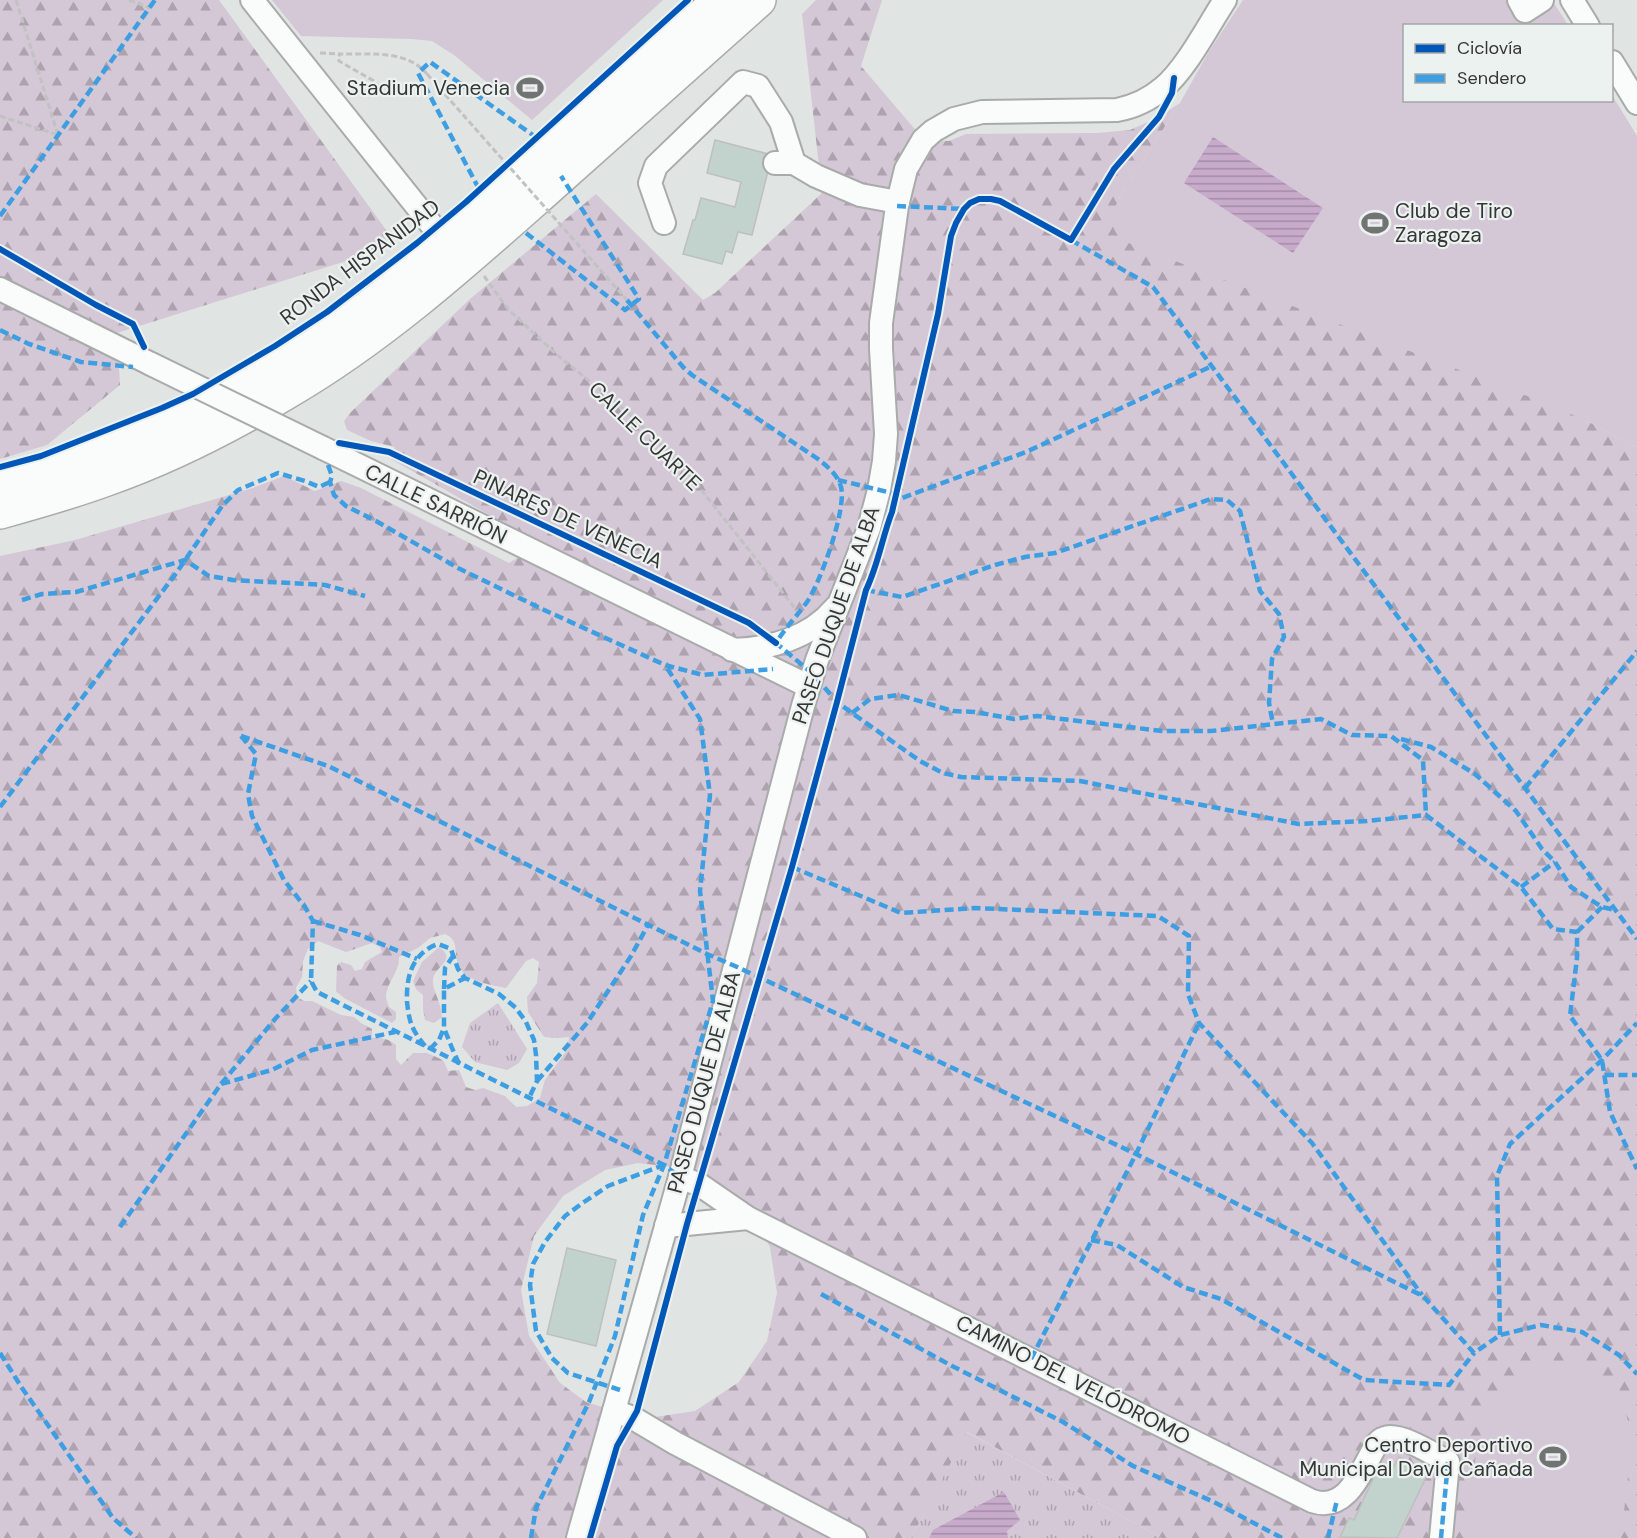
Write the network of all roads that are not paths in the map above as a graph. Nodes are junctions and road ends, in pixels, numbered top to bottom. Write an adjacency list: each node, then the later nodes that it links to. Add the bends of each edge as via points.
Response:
1 (252, 0): 13 (street)
2 (720, 0): 13 (highway, RONDA HISPANIDAD)
3 (759, 0): 13 (highway, RONDA HISPANIDAD)
4 (1225, 0): 11 (street, PASEO DUQUE DE ALBA, via 1174,78 1152,96 1117,110 982,112 954,119 923,140 906,169)
5 (1519, 0): 6 (street, via 1525,11)
6 (1542, 0)
7 (1572, 0): 8 (street)
8 (1587, 24)
9 (1613, 65): 10 (street)
10 (1637, 103)
11 (898, 202): 12 (street, via 860,195 784,163 781,122 758,86 743,82 656,166 650,183); 17 (street, PASEO DUQUE DE ALBA, via 881,323 884,461 870,528)
12 (664, 224)
13 (465, 258): 15 (highway, RONDA HISPANIDAD, via 358,316 255,381 167,426 43,474); 16 (highway, RONDA HISPANIDAD, via 372,336 288,392 226,426 109,478)
14 (0, 289): 18 (street, CALLE SARRIÓN, bridge)
15 (0, 485)
16 (0, 512)
17 (841, 600): 18 (street, via 821,623 799,636); 19 (street, PASEO DUQUE DE ALBA)
18 (732, 650): 19 (street, CALLE SARRIÓN)
19 (808, 686): 20 (street, PASEO DUQUE DE ALBA)
20 (680, 1177): 21 (street, CAMINO DEL VELÓDROMO, via 700,1185); 22 (street, PASEO DUQUE DE ALBA)
21 (748, 1218): 22 (street); 26 (street, CAMINO DEL VELÓDROMO, via 1317,1502 1332,1502 1350,1491 1375,1447 1386,1437 1410,1443 1448,1462)
22 (666, 1226): 23 (street, PASEO DUQUE DE ALBA)
23 (614, 1411): 24 (street, PASEO DUQUE DE ALBA); 25 (street)
24 (579, 1538)
25 (855, 1538)
26 (1441, 1538)

